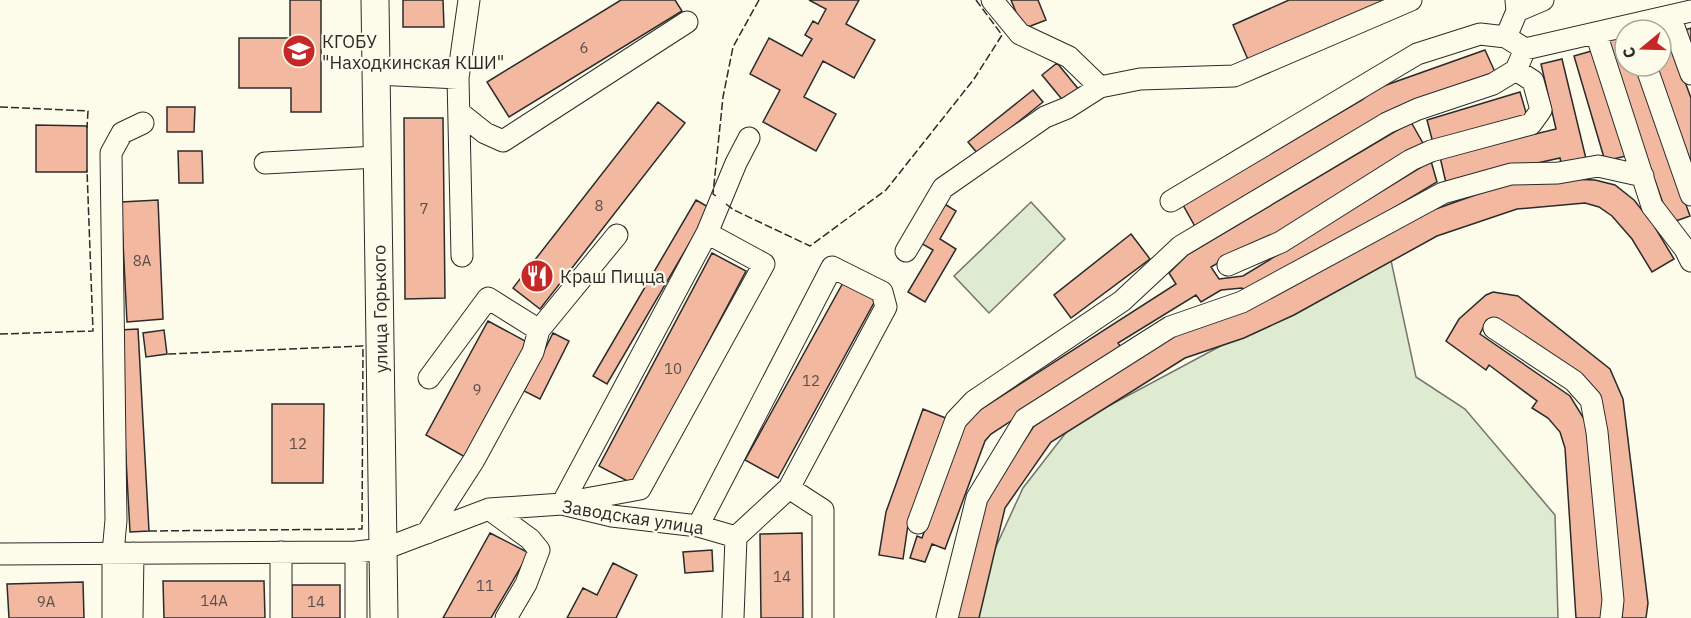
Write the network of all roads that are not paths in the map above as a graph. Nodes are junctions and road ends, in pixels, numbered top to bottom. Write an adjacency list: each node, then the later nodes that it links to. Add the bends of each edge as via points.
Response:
1 (375, 0): 16 (main road, улица Горького)
2 (469, 0): 18 (street)
3 (992, 0): 20 (street, via 1020,34 1069,57)
4 (1411, 0): 20 (street, via 1234,76 1140,79)
5 (1543, 0): 6 (street)
6 (1517, 5): 13 (street)
7 (1691, 11): 8 (street)
8 (1670, 16): 9 (street); 17 (street)
9 (1664, 18)
10 (687, 22): 21 (street, via 503,141 485,133)
11 (1613, 31): 12 (street)
12 (1596, 33): 14 (street); 26 (street)
13 (1506, 37): 14 (street); 28 (street, via 1480,34 1417,54)
14 (1525, 49): 15 (street)
15 (1516, 70): 34 (street, via 1533,81 1541,110 1531,123 1411,160 1281,242); 41 (street, via 1493,84 1387,123 1181,246 1122,301 974,401 956,420)
16 (376, 74): 18 (street); 24 (main road, улица Горького)
17 (1691, 74)
18 (458, 78): 21 (street)
19 (1650, 78): 27 (street)
20 (1100, 87): 31 (street, via 1045,117 943,188)
21 (460, 113): 33 (street)
22 (143, 123): 48 (street, via 122,133 111,153 116,520)
23 (749, 138): 29 (street)
24 (377, 157): 25 (street); 45 (main road, улица Горького)
25 (265, 163)
26 (1643, 176): 32 (street, via 1652,206); 58 (street, via 1599,166 1558,173 1511,174 1443,193 1242,302 1170,327 1025,419 977,498)
27 (1691, 195)
28 (1172, 201)
29 (707, 233): 39 (street); 39 (street, via 764,264 640,489)
30 (617, 235): 36 (street)
31 (906, 251)
32 (1689, 251)
33 (462, 256)
34 (1228, 265)
35 (1494, 328): 59 (street, via 1574,381 1591,400 1598,432 1613,600)
36 (539, 330): 37 (street, via 488,298); 43 (street, via 523,372)
37 (429, 378)
38 (789, 488): 42 (street, via 886,307 882,292 832,267); 44 (street); 57 (street, via 823,510)
39 (562, 504): 40 (street, Заводская улица); 42 (street, Заводская улица, via 612,516)
40 (489, 509): 43 (street, Заводская улица); 55 (street, via 539,550 526,584)
41 (918, 523)
42 (698, 526): 44 (street, Заводская улица)
43 (427, 533): 45 (street, Заводская улица)
44 (736, 537): 56 (street)
45 (384, 549): 47 (street, Заводская улица); 54 (main road, улица Горького)
46 (281, 552): 47 (street, Заводская улица); 48 (street, Заводская улица); 52 (street)
47 (356, 552): 53 (street)
48 (123, 553): 49 (street, Заводская улица); 50 (street); 51 (street)
49 (0, 554)
50 (113, 618)
51 (132, 618)
52 (281, 618)
53 (356, 618)
54 (384, 618)
55 (506, 618)
56 (733, 618)
57 (823, 618)
58 (948, 618)
59 (1611, 618)

